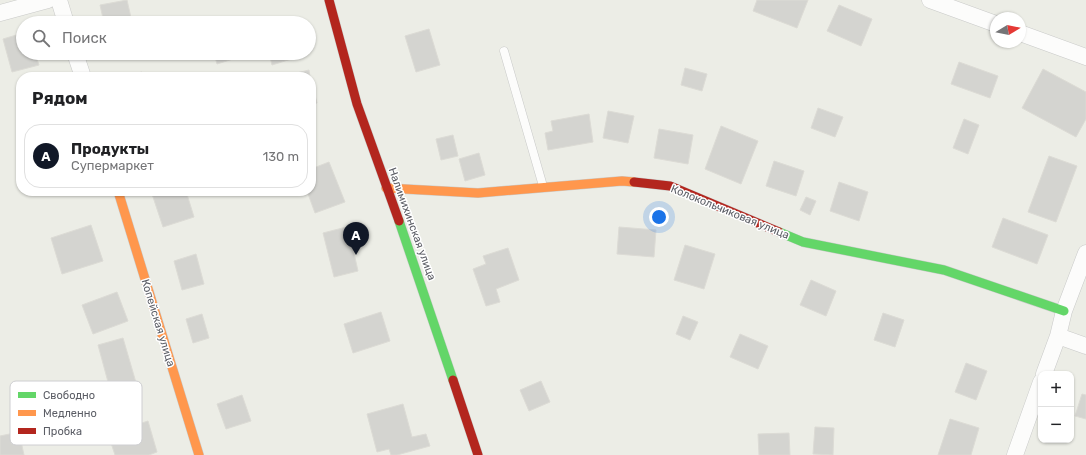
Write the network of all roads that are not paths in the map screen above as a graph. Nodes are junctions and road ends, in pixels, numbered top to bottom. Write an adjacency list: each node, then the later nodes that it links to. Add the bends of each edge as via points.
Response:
1 (48, 0): 5 (street)
2 (59, 0): 6 (street)
3 (329, 0): 13 (street, Налимихинская улица, via 357,104)
4 (930, 0): 7 (street)
5 (0, 13)
6 (64, 16)
7 (990, 22)
8 (1026, 35): 10 (street)
9 (504, 51): 14 (lane)
10 (1086, 57)
11 (77, 60): 12 (street)
12 (81, 72)
13 (386, 188): 14 (street, Колокольчиковая улица, via 478,193); 23 (street, Налимихинская улица, via 431,312)
14 (544, 189): 17 (street, Колокольчиковая улица, via 622,181 670,186 803,242 944,270)
15 (120, 196): 22 (street, Копейская улица)
16 (1086, 252): 17 (street)
17 (1064, 311): 18 (street)
18 (1058, 336): 19 (street); 20 (street)
19 (1086, 346)
20 (1045, 371)
21 (1038, 390): 24 (street)
22 (199, 455)
23 (478, 455)
24 (1015, 455)

